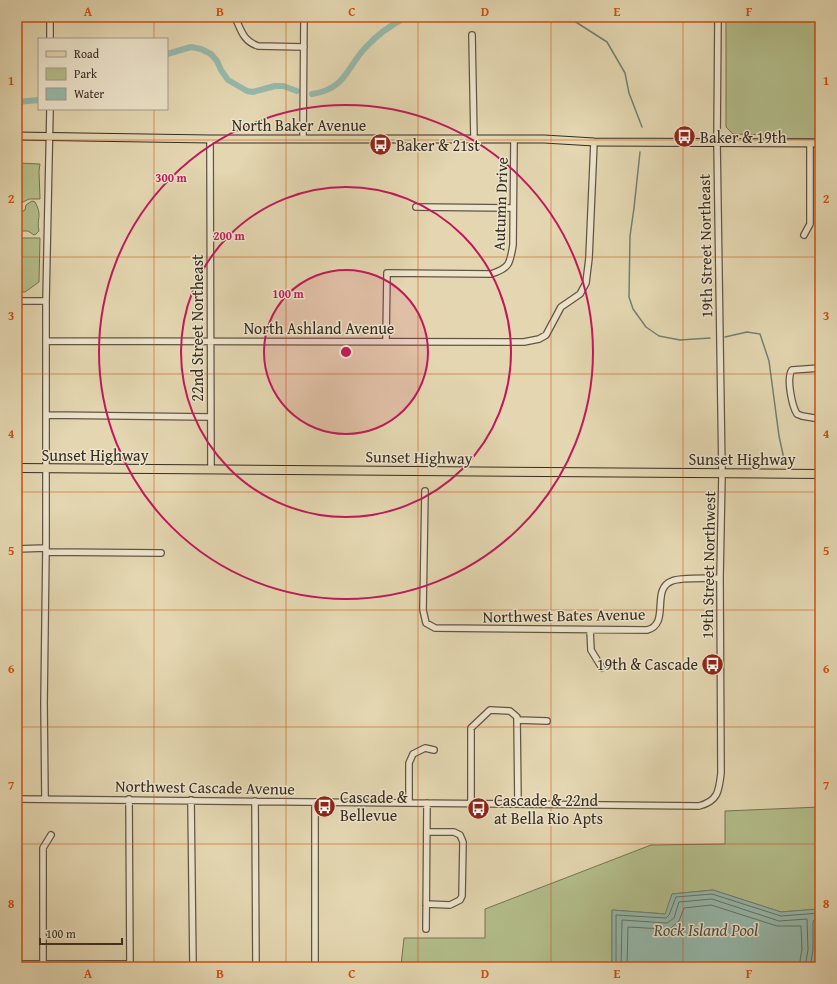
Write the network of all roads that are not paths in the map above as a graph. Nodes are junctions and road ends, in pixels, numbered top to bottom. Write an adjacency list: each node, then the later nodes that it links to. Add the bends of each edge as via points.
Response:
1 (50, 17): 6 (street)
2 (235, 17): 7 (street, via 245,39 251,44)
3 (304, 17): 7 (street)
4 (718, 17): 16 (street, 19th Street Northeast)
5 (472, 35): 13 (street)
6 (50, 38)
7 (304, 47): 12 (street)
8 (50, 110): 10 (street)
9 (17, 136): 10 (main road, North Baker Avenue)
10 (50, 136): 11 (main road, North Baker Avenue); 23 (street)
11 (210, 138): 12 (main road, North Baker Avenue); 25 (street, 22nd Street Northeast)
12 (303, 139): 13 (main road, North Baker Avenue)
13 (474, 139): 14 (main road, North Baker Avenue)
14 (514, 140): 15 (main road, North Baker Avenue); 20 (street, Autumn Drive)
15 (594, 142): 16 (main road, North Baker Avenue); 26 (street, North Ashland Avenue, via 588,275 583,290 561,307 546,335 532,341)
16 (717, 142): 17 (main road, North Baker Avenue); 34 (street, 19th Street Northeast)
17 (810, 143): 18 (main road, North Baker Avenue); 21 (street, via 810,224)
18 (820, 143)
19 (416, 207): 20 (street)
20 (513, 208): 26 (street, Autumn Drive, via 511,261 503,270 491,274 387,273)
21 (804, 235)
22 (17, 301): 23 (street)
23 (46, 301): 24 (street)
24 (47, 341): 25 (street, North Ashland Avenue); 28 (street)
25 (210, 341): 26 (street, North Ashland Avenue); 29 (street, 22nd Street Northeast)
26 (386, 341)
27 (820, 368): 30 (street, via 792,370 788,384 797,414)
28 (46, 415): 29 (street); 32 (street)
29 (210, 416): 33 (street, 22nd Street Northeast)
30 (820, 419)
31 (17, 468): 32 (highway, Sunset Highway)
32 (46, 469): 33 (highway, Sunset Highway); 38 (street)
33 (211, 470): 34 (highway, Sunset Highway)
34 (722, 474): 35 (highway, Sunset Highway); 40 (street, 19th Street Northwest)
35 (820, 474)
36 (425, 491): 41 (street, Northwest Bates Avenue, via 423,615 428,626 447,630)
37 (17, 548): 38 (street)
38 (46, 550): 39 (street); 47 (street)
39 (161, 554)
40 (720, 578): 41 (street, Northwest Bates Avenue, via 669,582 662,592 660,618 651,629); 49 (street, 19th Street Northwest, via 722,773 720,788)
41 (590, 630): 42 (street, via 591,650)
42 (602, 668)
43 (517, 720): 44 (street); 55 (street, via 517,716 510,711 490,710 471,728); 56 (street)
44 (547, 721)
45 (434, 750): 53 (street, via 425,748 413,754 410,763)
46 (17, 799): 47 (street, Northwest Cascade Avenue)
47 (45, 799): 48 (street, Northwest Cascade Avenue)
48 (129, 799): 50 (street, Northwest Cascade Avenue); 63 (street)
49 (714, 799): 56 (street, Northwest Cascade Avenue, via 699,806)
50 (191, 800): 51 (street, Northwest Cascade Avenue); 64 (street)
51 (255, 801): 52 (street, Northwest Cascade Avenue); 65 (street)
52 (315, 802): 53 (street, Northwest Cascade Avenue); 66 (street)
53 (410, 803): 54 (street, Northwest Cascade Avenue)
54 (427, 803): 55 (street, Northwest Cascade Avenue); 57 (street)
55 (471, 803): 56 (street, Northwest Cascade Avenue)
56 (518, 804)
57 (427, 832): 59 (street); 59 (street, via 454,832 460,835 463,842 460,900 450,905)
58 (51, 835): 62 (street, via 43,848)
59 (426, 904): 60 (street)
60 (426, 929)
61 (17, 964): 62 (street)
62 (43, 964): 63 (street)
63 (130, 966)
64 (193, 967)
65 (256, 967)
66 (315, 967)

